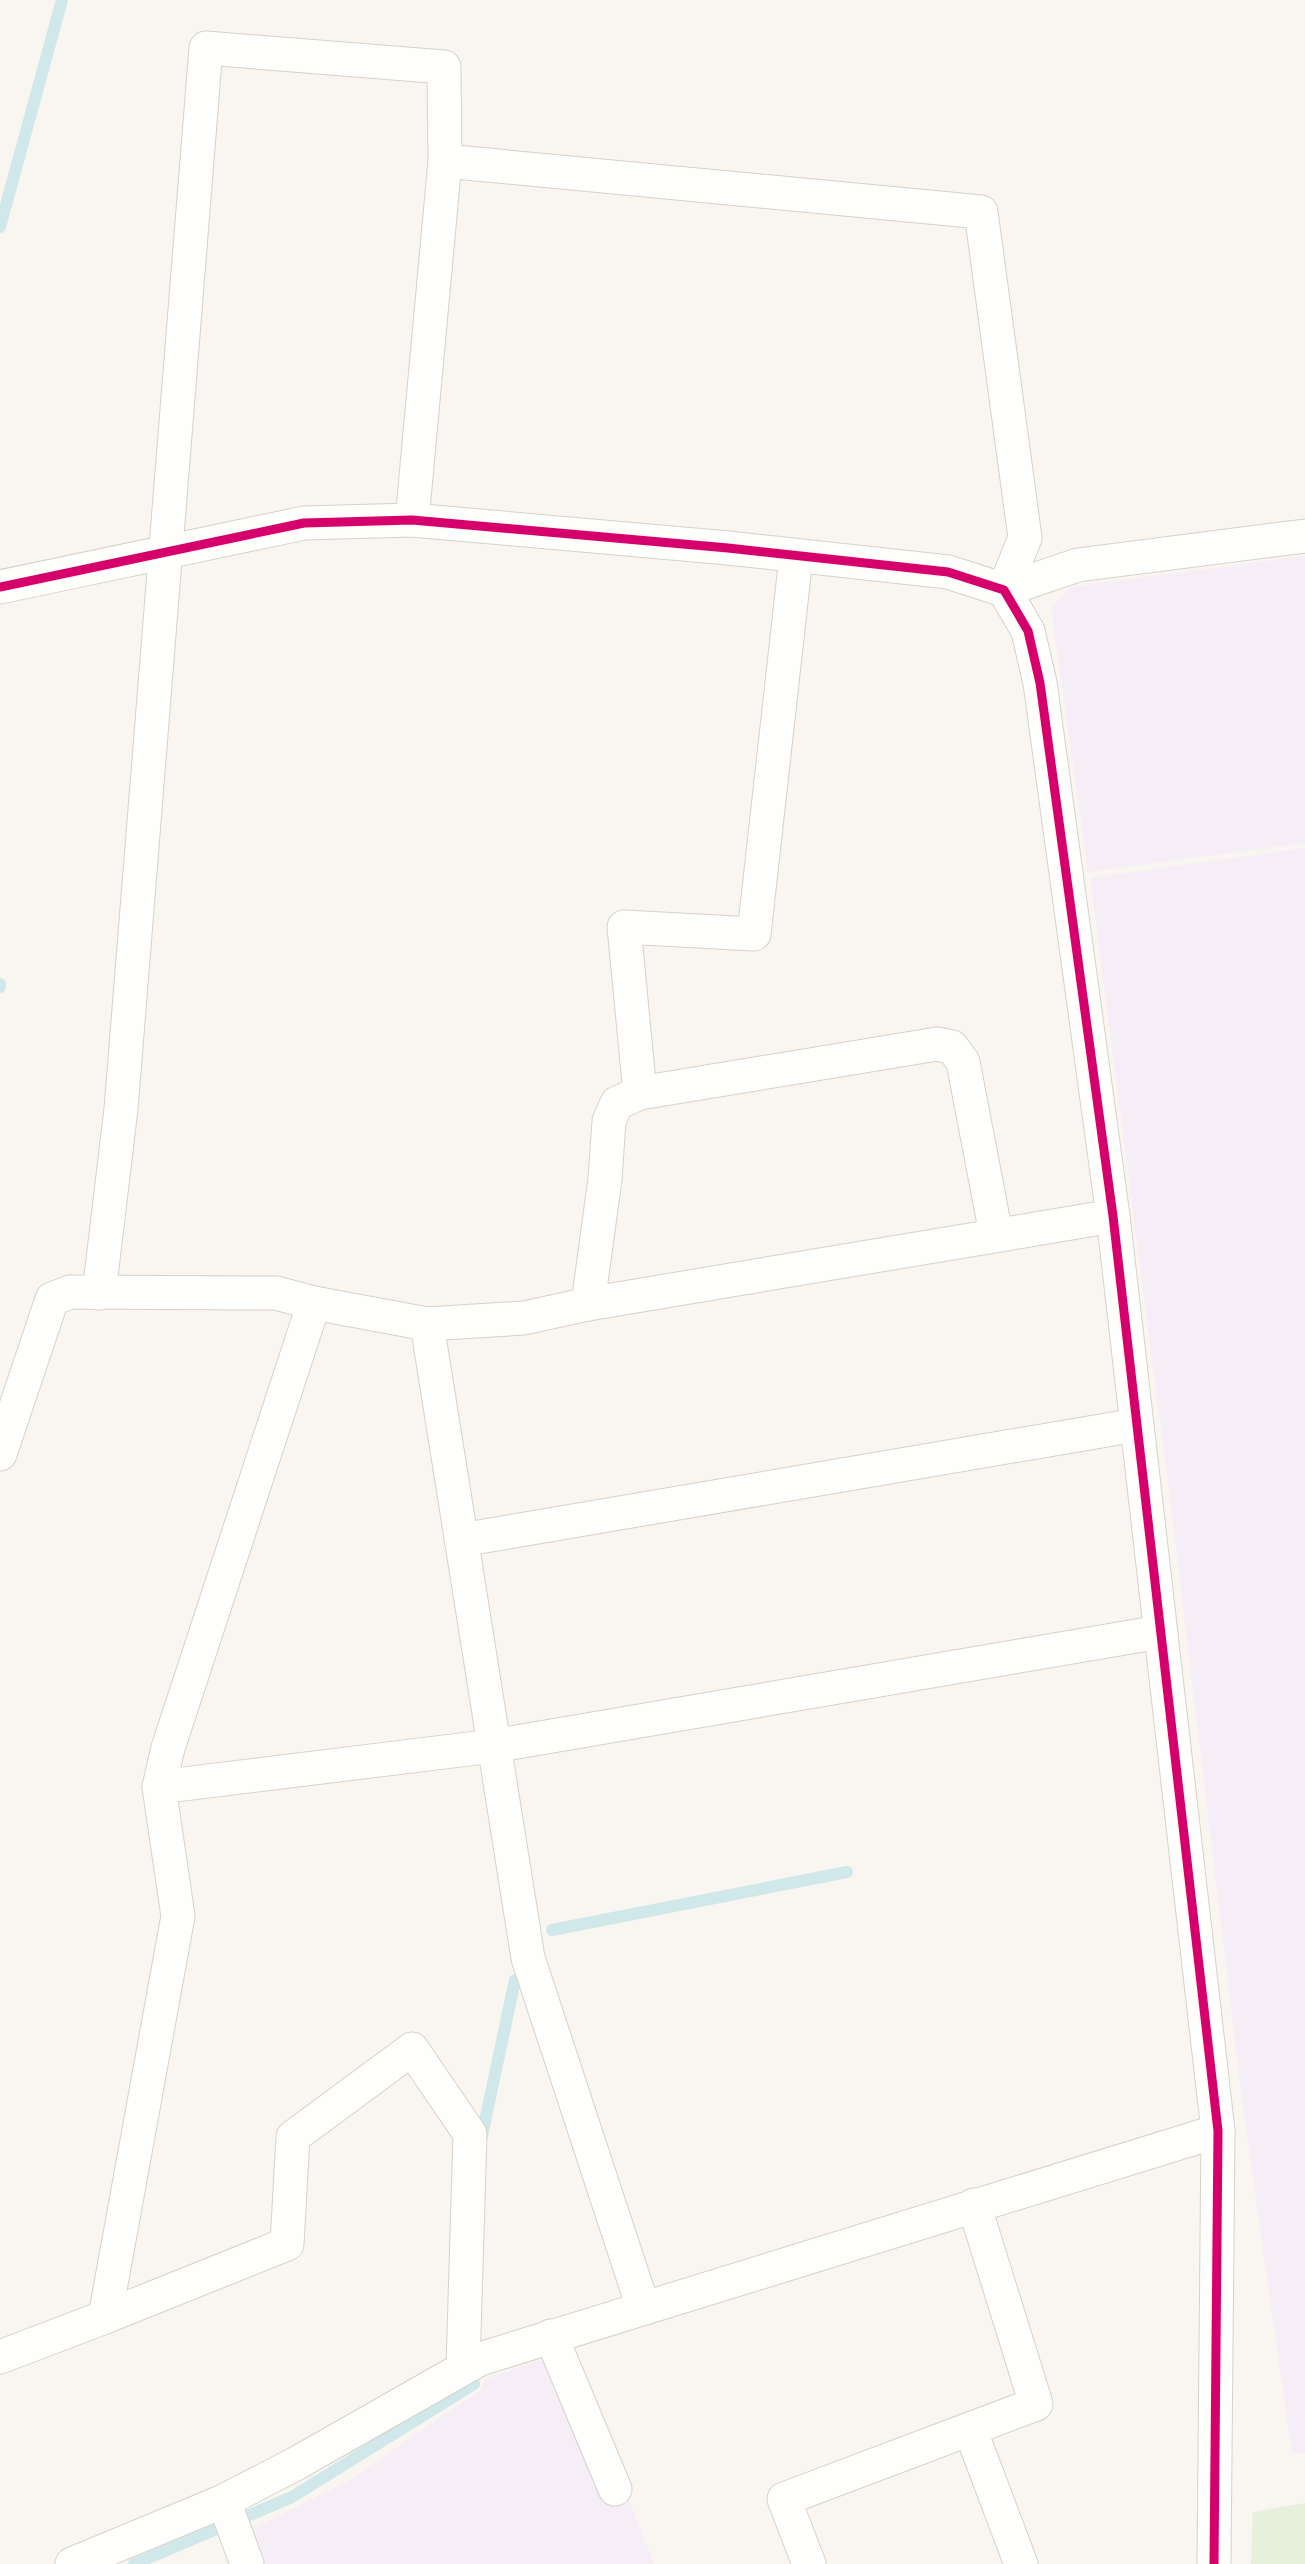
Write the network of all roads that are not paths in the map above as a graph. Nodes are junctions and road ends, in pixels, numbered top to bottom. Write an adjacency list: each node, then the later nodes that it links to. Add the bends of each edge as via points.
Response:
1 (445, 161): 2 (street); 4 (street, via 444,67 206,48); 7 (street, via 981,212 1025,538)
2 (412, 520): 4 (street, via 304,523); 5 (street)
3 (1305, 536): 7 (street, via 1078,565)
4 (166, 550): 6 (street); 11 (street, via 121,1108)
5 (796, 557): 7 (street, via 948,572); 8 (street, via 754,934 624,927)
6 (0, 587)
7 (1004, 590): 9 (street, via 1028,631 1040,683)
8 (640, 1093): 10 (street, via 937,1044 952,1047 963,1062); 13 (street, via 616,1103 609,1121)
9 (1113, 1216): 10 (street); 15 (street)
10 (996, 1234): 13 (street)
11 (99, 1293): 12 (street, via 276,1293); 16 (street, via 70,1292 52,1299)
12 (314, 1303): 14 (street); 20 (street, via 168,1748)
13 (588, 1304): 14 (street, via 524,1318)
14 (427, 1324): 17 (street)
15 (1136, 1425): 17 (street); 18 (street)
16 (0, 1454)
17 (461, 1540): 19 (street)
18 (1160, 1632): 19 (street); 21 (street)
19 (493, 1746): 20 (street); 23 (street, via 528,1958)
20 (159, 1787): 24 (street, via 178,1916)
21 (1218, 2131): 22 (street); 35 (street)
22 (974, 2205): 23 (street); 28 (street, via 1036,2404)
23 (643, 2307): 25 (street)
24 (105, 2317): 26 (street); 27 (street, via 287,2244 292,2136 412,2049 471,2134)
25 (551, 2336): 27 (street); 29 (street)
26 (0, 2357)
27 (463, 2367): 30 (street, via 297,2463)
28 (970, 2429): 33 (street, via 784,2499); 34 (street)
29 (615, 2489)
30 (229, 2515): 31 (street); 32 (street)
31 (72, 2564)
32 (247, 2564)
33 (809, 2564)
34 (1021, 2564)
35 (1214, 2564)

